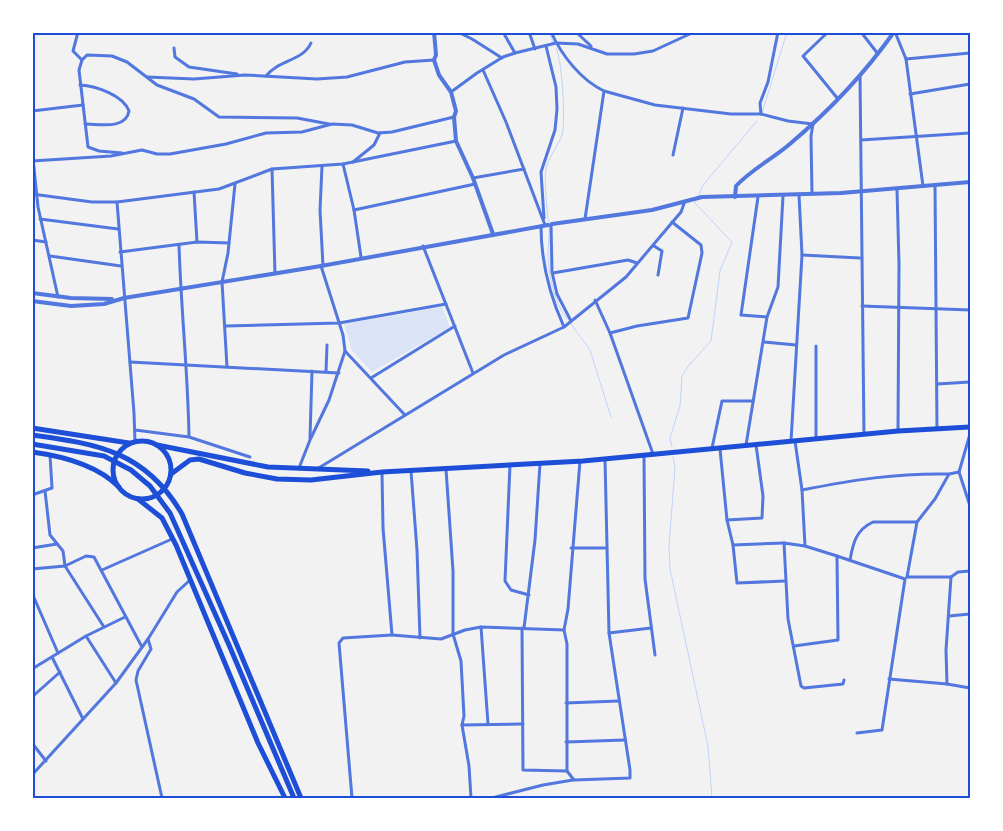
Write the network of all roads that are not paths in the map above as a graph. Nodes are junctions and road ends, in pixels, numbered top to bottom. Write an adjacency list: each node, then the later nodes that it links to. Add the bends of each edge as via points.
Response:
1 (78, 32): 24 (street, via 73,51)
2 (434, 32): 25 (street)
3 (458, 32): 22 (street)
4 (503, 32): 19 (street)
5 (529, 32): 18 (street)
6 (551, 32): 14 (street)
7 (576, 32): 17 (street)
8 (694, 32): 17 (street, via 653,51 607,54)
9 (778, 32): 40 (street, via 768,82 760,103)
10 (828, 32): 36 (street, via 803,56)
11 (861, 32): 21 (street)
12 (894, 32): 21 (street); 23 (street)
13 (311, 43): 29 (street, via 303,54 280,64)
14 (556, 43): 15 (street); 17 (street); 33 (street, via 588,82)
15 (546, 46): 18 (street); 78 (street, via 556,87 557,109 555,130 541,172)
16 (174, 48): 27 (street, via 175,57 186,66)
17 (594, 48)
18 (535, 49): 19 (street)
19 (515, 53): 22 (street)
20 (970, 53): 23 (street)
21 (878, 54): 28 (street)
22 (502, 58): 26 (street)
23 (906, 59): 35 (street)
24 (82, 60): 30 (street, via 87,55 96,54 120,58); 32 (street)
25 (434, 60): 29 (street, via 405,62 347,77); 34 (street, via 439,75)
26 (483, 70): 34 (street); 58 (street)
27 (245, 75): 29 (street); 30 (street, via 199,79)
28 (860, 75): 36 (street); 48 (street)
29 (266, 76)
30 (147, 77): 43 (street, via 157,85 194,99 215,116 296,118)
31 (970, 84): 35 (street)
32 (80, 85): 37 (street); 42 (street, via 98,88 115,97 126,104 129,111 117,124)
33 (604, 91): 38 (street, via 655,105); 80 (street)
34 (451, 92): 41 (street, via 456,111)
35 (910, 94): 47 (street)
36 (838, 99): 44 (street)
37 (83, 106): 39 (street); 42 (street)
38 (683, 108): 40 (street); 52 (street)
39 (32, 111)
40 (761, 114): 44 (street)
41 (454, 117): 45 (street, via 410,130); 49 (street)
42 (85, 124): 51 (street, via 89,148)
43 (332, 124): 45 (street); 51 (street, via 302,132 266,133 170,154 142,150)
44 (813, 124): 69 (street); 72 (street, via 740,182 736,186)
45 (380, 133): 54 (street, via 374,145)
46 (970, 133): 47 (street)
47 (916, 137): 48 (street); 64 (street)
48 (861, 140): 67 (street)
49 (456, 141): 54 (street); 59 (street)
50 (32, 149): 53 (street)
51 (128, 153): 53 (street)
52 (674, 155)
53 (33, 161): 68 (street)
54 (352, 162): 55 (street)
55 (343, 164): 56 (street); 77 (street)
56 (322, 166): 57 (street); 99 (street)
57 (272, 169): 61 (street); 101 (street)
58 (524, 169): 59 (street); 78 (street)
59 (473, 178): 62 (street)
60 (970, 182): 63 (street); 74 (street)
61 (235, 183): 66 (street); 88 (street)
62 (475, 184): 77 (street); 84 (street)
63 (935, 185): 64 (street); 114 (street)
64 (923, 186): 65 (street)
65 (897, 189): 67 (street); 113 (street)
66 (194, 192): 76 (street); 87 (street)
67 (861, 192): 69 (street); 96 (street)
68 (35, 194): 76 (street); 79 (street)
69 (812, 194): 70 (street)
70 (799, 195): 71 (street); 93 (street)
71 (783, 196): 73 (street); 116 (street, via 778,287)
72 (735, 197): 73 (street); 75 (street, via 700,197)
73 (758, 197): 116 (street, via 741,315)
74 (970, 200)
75 (685, 201): 80 (street, via 652,210); 81 (street)
76 (117, 202): 83 (street)
77 (354, 210): 95 (street)
78 (544, 218): 82 (street)
79 (40, 219): 83 (street); 86 (street)
80 (585, 219): 82 (street)
81 (672, 222): 91 (street); 122 (street, via 701,245 688,318)
82 (546, 225): 84 (street); 100 (street); 121 (street, via 542,253 548,288)
83 (118, 229): 92 (street)
84 (493, 234): 90 (street)
85 (32, 240): 86 (street)
86 (46, 242): 94 (street)
87 (197, 242): 88 (street); 89 (street)
88 (229, 243): 103 (street)
89 (179, 245): 92 (street); 104 (street)
90 (423, 246): 95 (street); 111 (street)
91 (654, 246): 97 (street); 102 (street, via 662,251)
92 (120, 252): 98 (street)
93 (802, 255): 96 (street); 124 (street)
94 (50, 256): 98 (street); 106 (street)
95 (360, 257): 99 (street)
96 (860, 258): 112 (street)
97 (637, 263): 100 (street, via 628,260); 109 (street, via 626,277)
98 (121, 266): 107 (street)
99 (322, 266): 101 (street); 118 (street)
100 (553, 273): 117 (street, via 557,294)
101 (275, 274): 103 (street)
102 (658, 275)
103 (222, 282): 104 (street); 119 (street)
104 (180, 289): 107 (street); 129 (street)
105 (32, 293): 106 (street)
106 (58, 296): 108 (street)
107 (124, 298): 108 (street); 128 (street)
108 (114, 299): 110 (street, via 104,304 71,306)
109 (595, 300): 117 (street); 122 (street)
110 (32, 301)
111 (446, 304): 118 (street); 120 (street)
112 (862, 306): 113 (street); 145 (street)
113 (898, 307): 114 (street); 144 (street)
114 (936, 307): 115 (street); 137 (street)
115 (970, 310)
116 (767, 317): 123 (street)
117 (571, 321): 121 (street)
118 (339, 323): 119 (street); 127 (street)
119 (225, 326): 130 (street)
120 (455, 326): 134 (street); 135 (street)
121 (564, 327): 134 (street, via 504,354)
122 (610, 333): 161 (street)
123 (764, 342): 124 (street); 138 (street)
124 (796, 345): 151 (street)
125 (326, 346): 132 (street)
126 (816, 346): 149 (street)
127 (345, 351): 133 (street); 135 (street)
128 (129, 362): 129 (street); 143 (street)
129 (187, 364): 130 (street); 148 (street)
130 (227, 367): 131 (street)
131 (312, 371): 132 (street); 150 (street)
132 (326, 372): 133 (street)
133 (339, 373): 150 (street)
134 (473, 373): 139 (street)
135 (371, 378): 139 (street)
136 (970, 382): 137 (street)
137 (936, 384): 142 (street)
138 (753, 401): 156 (street); 157 (street, via 722,401)
139 (404, 414): 170 (street)
140 (970, 426): 142 (main road)
141 (32, 428): 152 (main road)
142 (937, 428): 144 (main road)
143 (135, 430): 148 (street); 152 (street)
144 (898, 431): 145 (main road)
145 (864, 434): 149 (main road)
146 (970, 434): 174 (street)
147 (32, 435): 243 (main road, via 66,439 130,459 153,475 174,500)
148 (189, 437): 163 (street)
149 (816, 439): 151 (main road)
150 (310, 440): 168 (street)
151 (793, 441): 154 (main road); 178 (street)
152 (132, 442): 155 (main road); 177 (main road, via 117,455 114,463 114,480)
153 (32, 444): 243 (main road, via 104,456 131,470 150,486 170,513)
154 (756, 444): 156 (main road); 183 (street, via 763,496 762,518)
155 (157, 445): 168 (main road, via 268,467); 175 (main road, via 168,457)
156 (746, 445): 158 (main road)
157 (712, 448): 158 (main road); 161 (main road)
158 (720, 448): 183 (street)
159 (32, 452): 160 (main road)
160 (50, 454): 177 (main road, via 107,475); 179 (street, via 52,487)
161 (653, 454): 162 (main road)
162 (644, 455): 164 (main road); 212 (street, via 645,579)
163 (250, 457)
164 (605, 459): 165 (main road); 192 (street)
165 (580, 461): 166 (main road); 191 (street)
166 (540, 463): 167 (main road); 204 (street)
167 (510, 465): 169 (main road); 204 (street, via 505,581 511,590)
168 (299, 469): 170 (main road)
169 (446, 469): 171 (main road); 215 (street)
170 (314, 470): 173 (main road)
171 (411, 471): 173 (main road); 218 (street)
172 (382, 472): 173 (main road); 175 (main road, via 311,480 276,480 198,459 190,460); 216 (street)
173 (398, 472)
174 (959, 472): 176 (street); 182 (street)
175 (171, 474): 181 (main road, via 163,490 147,499)
176 (949, 474): 178 (street, via 904,473); 184 (street)
177 (119, 487): 181 (main road)
178 (802, 490): 189 (street)
179 (45, 491): 180 (street); 187 (street, via 49,530)
180 (32, 495)
181 (138, 499): 185 (main road, via 162,518)
182 (970, 506)
183 (727, 520): 188 (street)
184 (917, 522): 194 (street, via 868,524 857,534); 200 (street)
185 (172, 539): 197 (street); 201 (main road)
186 (784, 543): 188 (street); 189 (street); 202 (street)
187 (58, 544): 190 (street); 195 (street, via 63,550)
188 (733, 545): 202 (street, via 737,583)
189 (805, 546): 193 (street)
190 (32, 548)
191 (571, 548): 192 (street); 213 (street)
192 (605, 548): 214 (street)
193 (837, 556): 194 (street); 220 (street, via 838,640)
194 (850, 560): 200 (street)
195 (66, 566): 196 (street); 197 (street, via 91,556); 209 (street)
196 (32, 569)
197 (102, 570): 208 (street)
198 (970, 571): 199 (street, via 958,572)
199 (951, 577): 200 (street); 207 (street)
200 (906, 578): 227 (street)
201 (190, 580): 219 (street, via 177,592); 249 (main road, via 258,743)
202 (785, 581): 220 (street)
203 (32, 593): 205 (street)
204 (529, 595): 211 (street)
205 (35, 603): 222 (street)
206 (970, 614): 207 (street)
207 (950, 616): 230 (street, via 946,650)
208 (125, 617): 209 (street); 221 (street)
209 (104, 627): 217 (street)
210 (481, 628): 211 (street); 215 (street); 236 (street)
211 (523, 628): 213 (street); 237 (street)
212 (651, 628): 214 (street); 223 (street)
213 (564, 630): 234 (street, via 567,644)
214 (609, 633): 233 (street)
215 (454, 634): 218 (street, via 441,639); 238 (street, via 461,661)
216 (392, 635): 218 (street); 252 (street, via 343,638 339,643)
217 (86, 636): 222 (street); 229 (street)
218 (420, 638)
219 (148, 639): 221 (street); 248 (street, via 151,649 136,680)
220 (794, 646): 228 (street, via 801,686 843,684)
221 (142, 647): 229 (street)
222 (58, 654): 224 (street)
223 (655, 655)
224 (52, 657): 225 (street); 226 (street)
225 (32, 669)
226 (60, 672): 232 (street); 235 (street)
227 (889, 679): 230 (street); 239 (street, via 882,730)
228 (844, 680)
229 (116, 682): 235 (street)
230 (948, 684): 231 (street)
231 (970, 688)
232 (32, 697)
233 (618, 701): 234 (street); 240 (street)
234 (566, 703): 241 (street)
235 (83, 719): 244 (street)
236 (488, 724): 237 (street); 238 (street)
237 (523, 724): 245 (street, via 523,770)
238 (462, 725): 253 (street)
239 (857, 733)
240 (625, 740): 241 (street); 247 (street, via 630,778)
241 (566, 742): 245 (street)
242 (32, 743): 244 (street)
243 (276, 747): 250 (main road); 251 (main road)
244 (46, 761): 246 (street)
245 (566, 771): 247 (street)
246 (32, 775)
247 (574, 780): 254 (street)
248 (162, 798)
249 (285, 798)
250 (294, 798)
251 (301, 798)
252 (352, 798)
253 (471, 798)
254 (492, 798)

